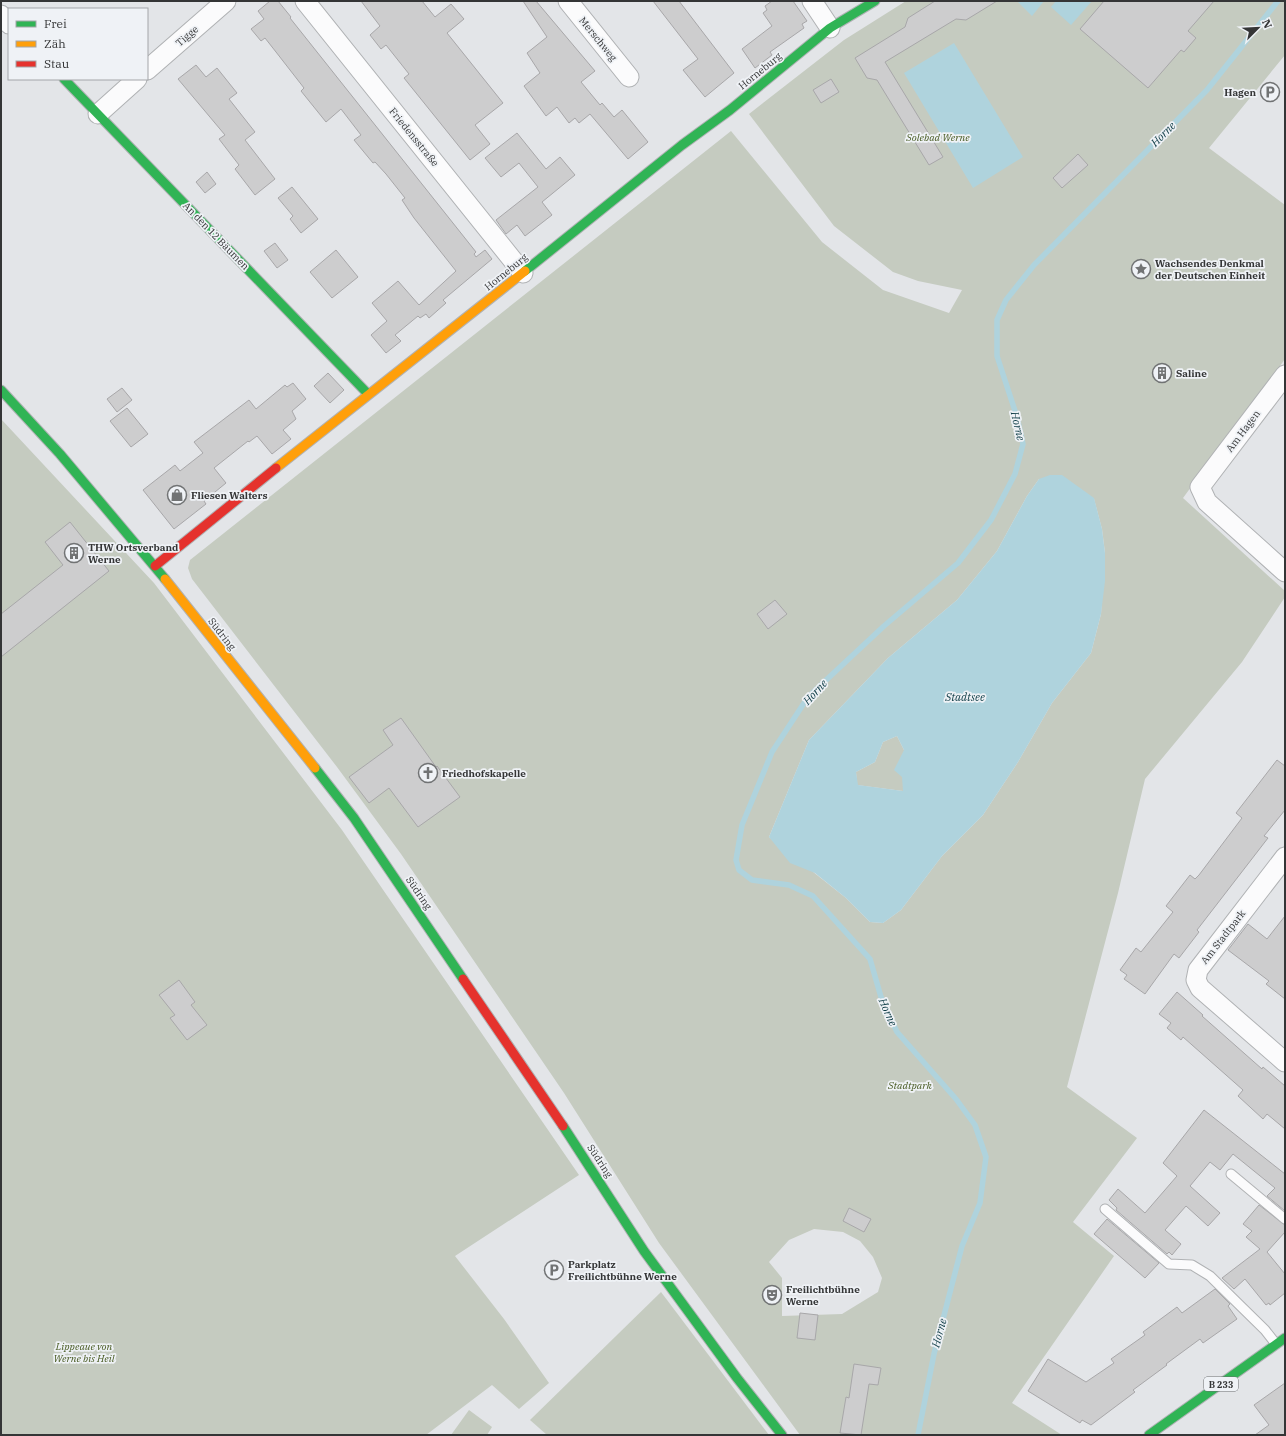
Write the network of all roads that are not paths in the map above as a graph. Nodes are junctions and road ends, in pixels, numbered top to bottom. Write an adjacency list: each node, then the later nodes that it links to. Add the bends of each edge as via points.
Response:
1 (226, 1): 7 (street, Tigge)
2 (305, 1): 12 (street, Friedensstraße)
3 (568, 1): 8 (street, Merschweg)
4 (812, 1): 6 (street)
5 (875, 1): 6 (street, Horneburg)
6 (830, 28): 12 (street, Horneburg)
7 (148, 69)
8 (629, 77)
9 (65, 80): 11 (street, An den 12 Bäumen)
10 (136, 80): 11 (street)
11 (98, 114): 15 (street, An den 12 Bäumen)
12 (523, 273): 15 (street, Horneburg)
13 (1285, 374): 17 (street, Am Hagen, via 1200,487 1206,502)
14 (1, 390): 16 (street, Südring, via 60,454)
15 (368, 394): 16 (street, Horneburg)
16 (155, 566): 25 (street, Südring, via 354,818 589,1164 644,1251)
17 (1285, 572)
18 (1285, 857): 19 (street, Am Stadtpark, via 1198,970 1196,980 1200,988)
19 (1285, 1062)
20 (1231, 1174): 22 (lane)
21 (1105, 1209): 24 (lane, via 1169,1264 1192,1265 1210,1276)
22 (1285, 1219)
23 (1285, 1338): 24 (street, B 233)
24 (1276, 1344): 26 (street, B 233)
25 (782, 1435)
26 (1149, 1435)

